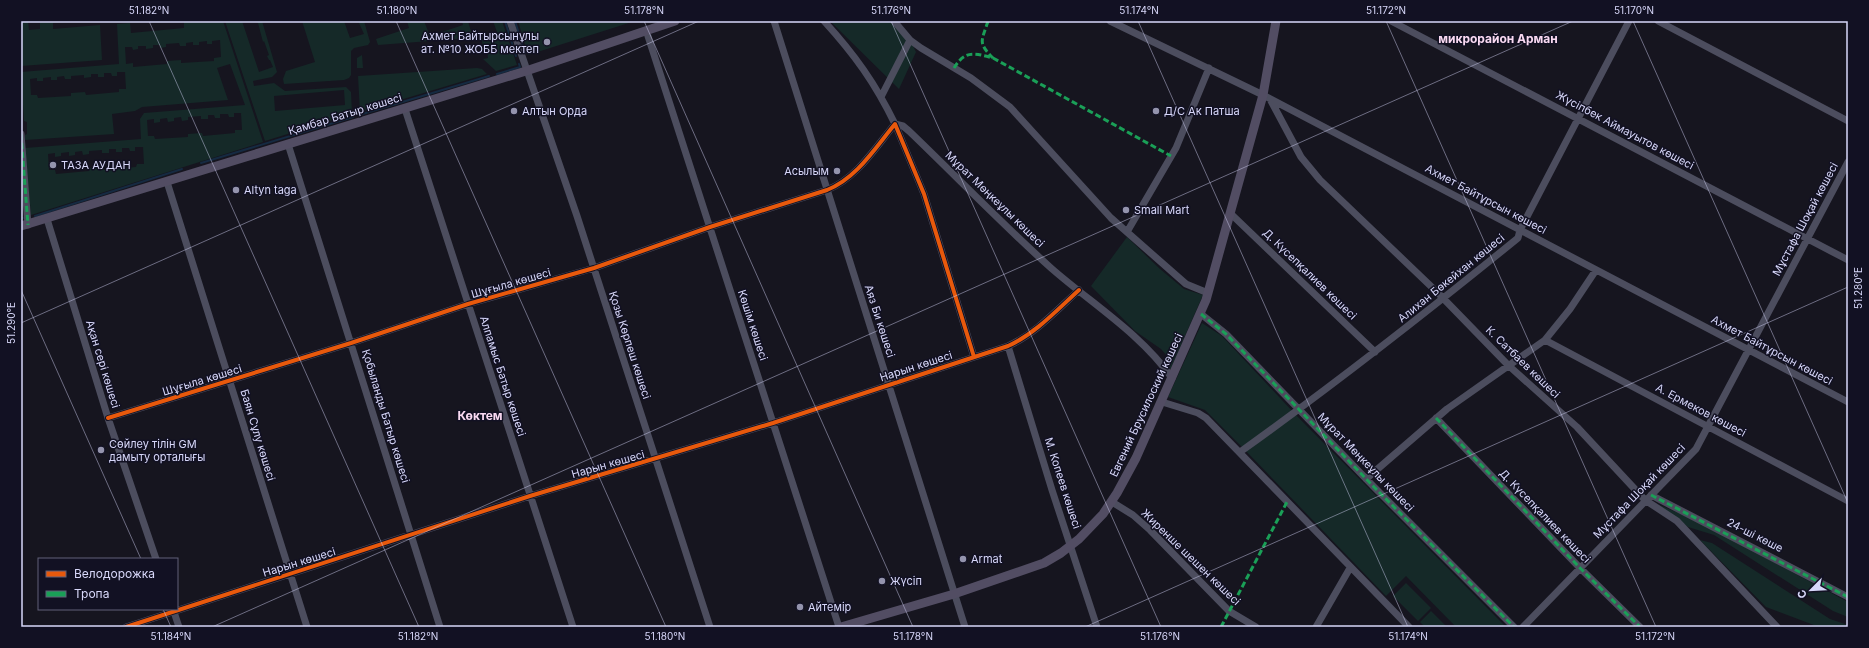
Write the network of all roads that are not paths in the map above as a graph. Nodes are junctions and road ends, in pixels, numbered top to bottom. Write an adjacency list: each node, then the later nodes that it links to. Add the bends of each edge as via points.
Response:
1 (510, 21): 14 (street, Қозы Көрпеш көшесі)
2 (675, 21): 11 (main road, Қамбар Батыр көшесі)
3 (774, 21): 25 (street, Аяз Би көшесі)
4 (824, 21): 15 (street, via 863,67)
5 (894, 21): 12 (street)
6 (1110, 21): 13 (street, Ахмет Байтұрсын көшесі)
7 (1276, 21): 16 (main road, Евгений Брусилоский көшесі)
8 (1391, 21): 18 (street, Жүсіпбек Аймауытов көшесі)
9 (1629, 21): 18 (street, Алихан Бөкейхан көшесі)
10 (1658, 21): 19 (street)
11 (646, 30): 14 (main road, Қамбар Батыр көшесі); 29 (street, Көшім көшесі)
12 (910, 40): 15 (street); 31 (street, via 971,78 1010,107)
13 (1210, 68): 16 (street, Ахмет Байтұрсын көшесі); 31 (street, via 1176,148)
14 (526, 71): 17 (main road, Қамбар Батыр көшесі); 34 (street, Қозы Көрпеш көшесі)
15 (881, 96): 20 (street)
16 (1267, 97): 26 (main road, Евгений Брусилоский көшесі); 30 (street, Ахмет Байтұрсын көшесі); 38 (street, К. Сатбаев көшесі, via 1310,169)
17 (405, 109): 22 (main road, Қамбар Батыр көшесі); 39 (street, Алпамыс Батыр көшесі)
18 (1579, 119): 30 (street, Алихан Бөкейхан көшесі); 32 (street, Жүсіпбек Аймауытов көшесі)
19 (1848, 121)
20 (895, 124): 25 (street, Шұғыла көшесі, via 854,173); 36 (street, Мұрат Мөңкеұлы көшесі, via 909,130 1052,269); 46 (street, via 924,194)
21 (21, 134): 28 (street)
22 (288, 144): 24 (main road, Қамбар Батыр көшесі); 42 (street, Қобыланды Батыр көшесі)
23 (1848, 162): 32 (street, Мұстафа Шоқай көшесі)
24 (167, 182): 27 (main road, Қамбар Батыр көшесі); 49 (street, Баян Сұлу көшесі)
25 (827, 190): 29 (street, Шұғыла көшесі); 50 (street, Аяз Би көшесі)
26 (1230, 213): 37 (main road, Евгений Брусилоский көшесі); 45 (street, Д. Күсепқалиев көшесі)
27 (47, 219): 28 (main road, Қамбар Батыр көшесі); 54 (street, Ақан сері көшесі)
28 (24, 225)
29 (710, 227): 34 (street, Шұғыла көшесі); 56 (street, Көшім көшесі)
30 (1520, 230): 35 (street, Ахмет Байтұрсын көшесі); 38 (street, Алихан Бөкейхан көшесі, via 1518,238)
31 (1126, 232): 37 (street, via 1186,284)
32 (1806, 238): 33 (street, Жүсіпбек Аймауытов көшесі); 44 (street, Мұстафа Шоқай көшесі)
33 (1848, 260)
34 (594, 268): 39 (street, Шұғыла көшесі); 59 (street, Қозы Көрпеш көшесі)
35 (1596, 270): 41 (street); 44 (street, Ахмет Байтұрсын көшесі)
36 (1079, 290): 43 (street, Нарын көшесі, via 1033,331); 48 (street, Мұрат Мөңкеұлы көшесі, via 1134,335 1158,359)
37 (1208, 293): 40 (main road, Евгений Брусилоский көшесі)
38 (1443, 299): 45 (street, Алихан Бөкейхан көшесі); 47 (street, К. Сатбаев көшесі)
39 (468, 304): 42 (street, Шұғыла көшесі); 61 (street, Алпамыс Батыр көшесі)
40 (1201, 314): 48 (main road, Евгений Брусилоский көшесі); 53 (street, Мұрат Мөңкеұлы көшесі, via 1226,334)
41 (1545, 340): 47 (street); 57 (street, А. Ермеков көшесі)
42 (351, 343): 49 (street, Шұғыла көшесі); 65 (street, Қобыланды Батыр көшесі)
43 (1008, 346): 46 (street, Нарын көшесі); 66 (street, М. Копеев көшесі, via 1052,490)
44 (1750, 350): 52 (street, Ахмет Байтұрсын көшесі); 57 (street, Мұстафа Шоқай көшесі)
45 (1375, 352): 53 (street, Алихан Бөкейхан көшесі)
46 (974, 357): 50 (street, Нарын көшесі)
47 (1508, 365): 55 (street); 62 (street, К. Сатбаев көшесі, via 1577,427)
48 (1172, 378): 51 (main road, Евгений Брусилоский көшесі)
49 (230, 382): 54 (street, Шұғыла көшесі); 70 (street, Баян Сұлу көшесі)
50 (889, 384): 56 (street, Нарын көшесі); 71 (street, Аяз Би көшесі)
51 (1162, 402): 58 (street, via 1202,414); 64 (main road, Евгений Брусилоский көшесі)
52 (1848, 402)
53 (1299, 410): 58 (street, Алихан Бөкейхан көшесі); 60 (street, Мұрат Мөңкеұлы көшесі)
54 (108, 418): 67 (street, Ақан сері көшесі)
55 (1436, 418): 60 (street); 69 (street, Д. Күсепқалиев көшесі)
56 (773, 423): 59 (street, Нарын көшесі); 81 (street, Көшім көшесі)
57 (1709, 427): 62 (street, Мұстафа Шоқай көшесі, via 1696,449); 63 (street, А. Ермеков көшесі)
58 (1240, 452): 68 (street)
59 (656, 459): 61 (street, Нарын көшесі); 80 (street, Қозы Көрпеш көшесі)
60 (1366, 479): 87 (street, Мұрат Мөңкеұлы көшесі)
61 (530, 496): 65 (street, Нарын көшесі); 79 (street, Алпамыс Батыр көшесі)
62 (1648, 497): 69 (street, Мұстафа Шоқай көшесі); 72 (street, 24-ші көше); 90 (street, К. Сатбаев көшесі, via 1677,521)
63 (1848, 501)
64 (1112, 502): 66 (main road, Евгений Брусилоский көшесі, via 1092,527); 84 (street, Жиренше шешен көшесі, via 1150,530 1229,611)
65 (412, 536): 70 (street, Нарын көшесі); 78 (street, Қобыланды Батыр көшесі)
66 (1072, 545): 71 (main road, Евгений Брусилоский көшесі, via 1044,563); 83 (street, М. Копеев көшесі)
67 (156, 558)
68 (1350, 568): 85 (street); 86 (street)
69 (1580, 568): 88 (street, Мұстафа Шоқай көшесі); 89 (street, Д. Күсепқалиев көшесі)
70 (290, 574): 73 (street, Нарын көшесі); 77 (street, Баян Сұлу көшесі)
71 (954, 594): 81 (main road, Евгений Брусилоский көшесі); 82 (street, Аяз Би көшесі)
72 (1848, 597)
73 (178, 609)
74 (174, 610): 75 (street, Нарын көшесі); 76 (street)
75 (126, 627)
76 (179, 627)
77 (307, 627)
78 (440, 627)
79 (572, 627)
80 (710, 627)
81 (840, 627)
82 (965, 627)
83 (1097, 627)
84 (1256, 627)
85 (1316, 627)
86 (1409, 627)
87 (1514, 627)
88 (1522, 627)
89 (1640, 627)
90 (1777, 627)

